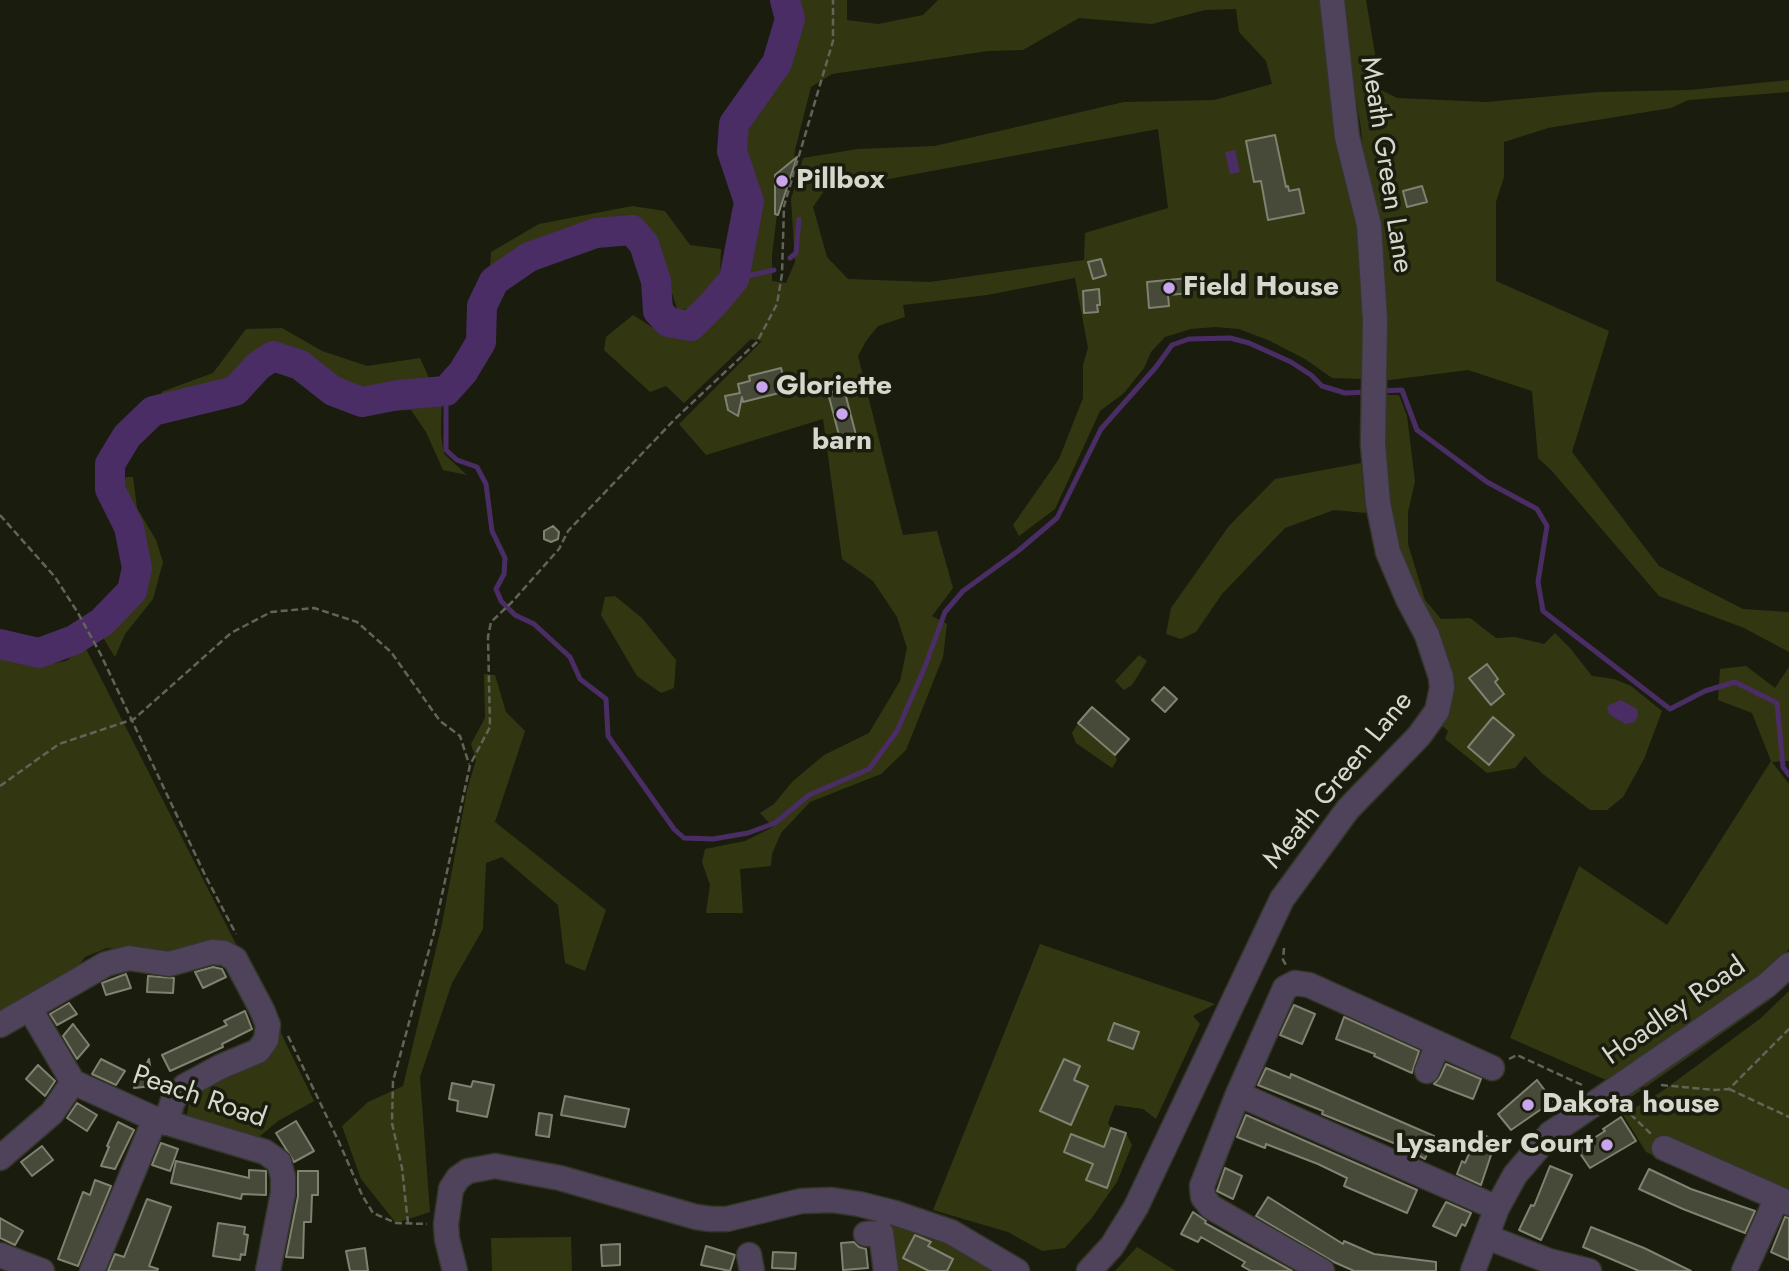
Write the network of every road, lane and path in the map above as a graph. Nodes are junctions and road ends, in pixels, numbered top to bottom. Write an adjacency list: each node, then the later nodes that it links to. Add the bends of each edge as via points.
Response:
1 (833, 0): 5 (path, via 833,41 784,206 777,304 757,342 676,418 568,531 559,549 491,622 490,727)
2 (1332, 0): 7 (street, Meath Green Lane, via 1347,137 1369,225 1378,503 1388,552 1427,635 1442,688 1437,711 1419,736 1348,809 1282,899)
3 (0, 515): 4 (path, via 55,577)
4 (106, 665)
5 (470, 765): 6 (path, via 460,736 440,721 391,652 357,622 314,608 271,612 231,633 134,719 60,744); 28 (path, via 434,932 393,1081 392,1123)
6 (0, 786)
7 (1267, 930): 9 (path, via 1282,938 1283,960); 38 (street, Meath Green Lane, via 1136,1207 1112,1247)
8 (1789, 965): 27 (street, Hoadley Road, via 1768,985 1550,1134 1514,1175)
9 (1295, 983): 13 (street, via 1309,985); 20 (street, via 1285,988)
10 (30, 1009): 11 (street); 16 (street); 23 (street, via 87,974 128,958 169,964 212,952 235,959 268,1025 266,1040 258,1051 185,1086)
11 (0, 1025)
12 (1789, 1030): 19 (path)
13 (1438, 1044): 14 (street); 15 (street)
14 (1492, 1068): 18 (path, via 1517,1055)
15 (1427, 1071)
16 (74, 1082): 23 (street, Peach Road); 25 (street, via 52,1113)
17 (1657, 1084): 19 (path)
18 (1588, 1088)
19 (1728, 1089): 22 (path)
20 (1238, 1094): 27 (street); 39 (street, via 1202,1186 1203,1197 1211,1207)
21 (1623, 1107): 24 (path)
22 (1789, 1117)
23 (160, 1121): 33 (street); 34 (street, Peach Road, via 265,1152 279,1162 283,1193)
24 (1664, 1148): 26 (street)
25 (0, 1158)
26 (1783, 1200): 42 (street)
27 (1497, 1208): 30 (street, Hoadley Road)
28 (408, 1223)
29 (866, 1234): 36 (street, via 881,1233)
30 (1487, 1237): 40 (street, Hoadley Road); 41 (street)
31 (0, 1255): 32 (street)
32 (43, 1271)
33 (92, 1271)
34 (268, 1271)
35 (455, 1271): 37 (street, via 446,1224 451,1189 468,1171 495,1166 560,1178 712,1219 801,1200 859,1204 951,1232)
36 (886, 1271)
37 (1017, 1271)
38 (1089, 1271)
39 (1322, 1271)
40 (1473, 1271)
41 (1589, 1271)
42 (1744, 1271)

